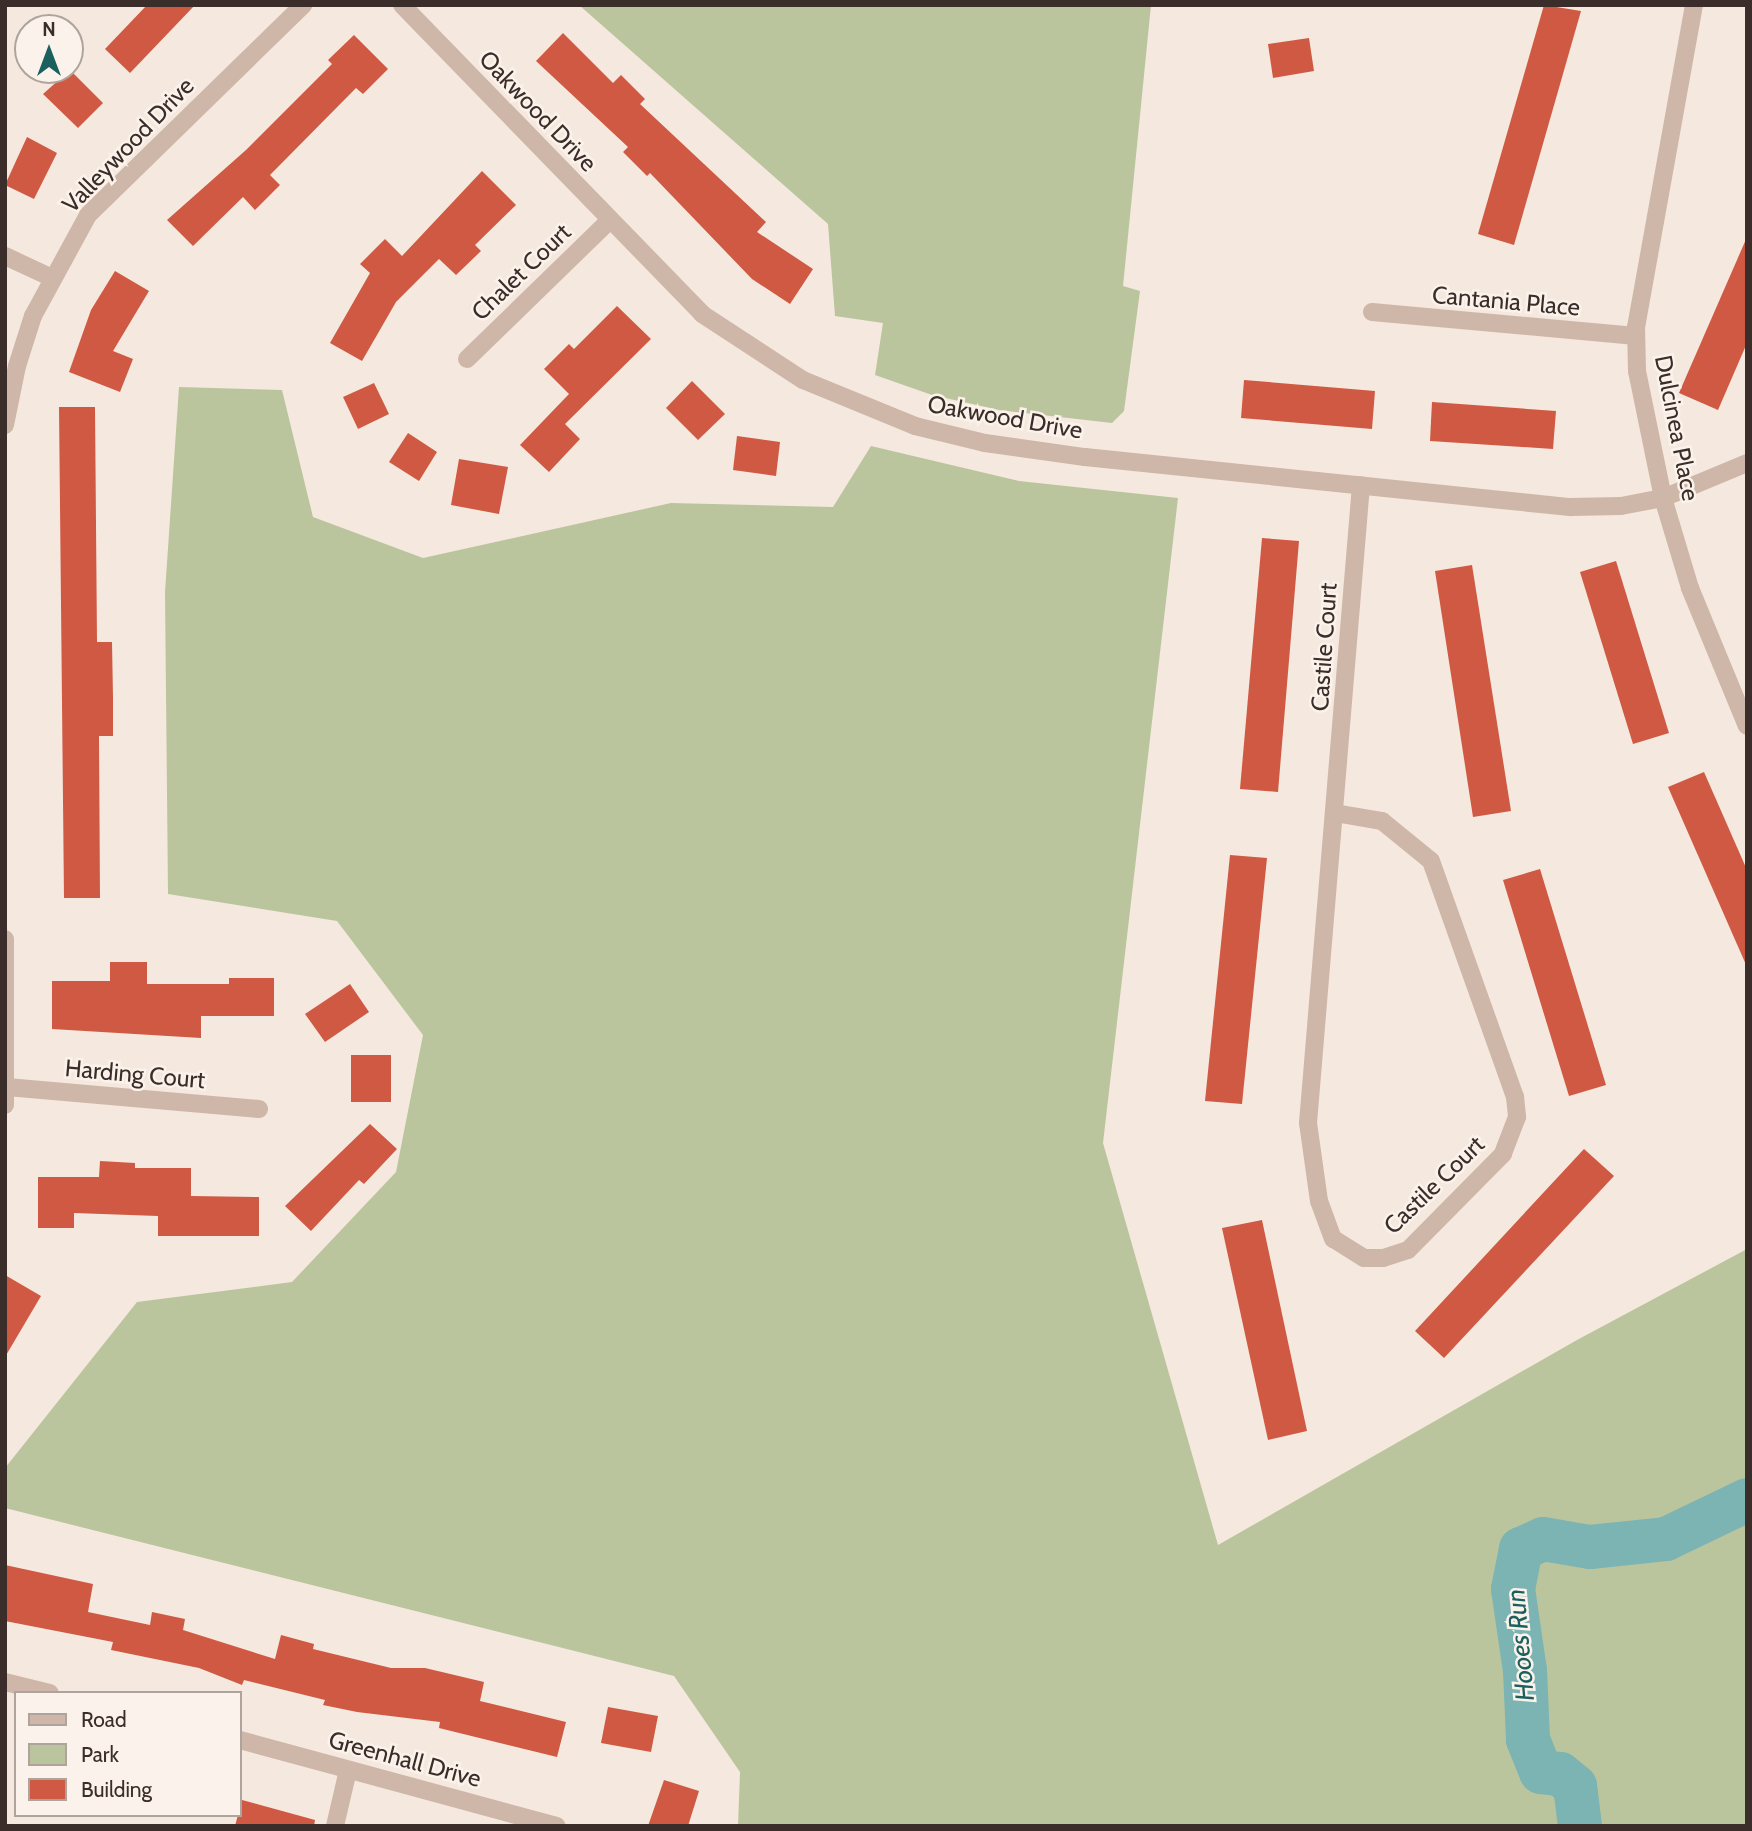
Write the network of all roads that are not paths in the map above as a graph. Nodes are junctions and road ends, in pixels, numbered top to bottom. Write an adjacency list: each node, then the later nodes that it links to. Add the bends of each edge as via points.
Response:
1 (303, 5): 6 (street, Valleywood Drive, via 88,215)
2 (402, 5): 4 (street, Oakwood Drive)
3 (1695, 5): 8 (street, Dulcinea Place)
4 (610, 220): 9 (street, Chalet Court); 12 (street, Oakwood Drive, via 702,314 751,349 814,385 915,426 985,443 1072,455)
5 (5, 256): 6 (street)
6 (50, 278): 10 (street, Valleywood Drive, via 17,366)
7 (1371, 312): 8 (street, Cantania Place)
8 (1636, 337): 13 (street, Dulcinea Place, via 1637,371)
9 (467, 359)
10 (5, 425)
11 (1747, 463): 13 (street, Oakwood Drive)
12 (1361, 485): 13 (street, Oakwood Drive, via 1570,507 1621,506); 15 (street, Castile Court)
13 (1663, 498): 14 (street, Dulcinea Place, via 1690,588)
14 (1747, 726)
15 (1335, 813): 15 (street, Castile Court, via 1308,1123 1311,1163 1333,1239 1364,1258 1383,1258 1408,1250 1503,1154 1517,1117 1515,1097 1431,861 1382,821)
16 (5, 939): 17 (street)
17 (7, 1087): 18 (street); 19 (street, Harding Court)
18 (5, 1105)
19 (259, 1109)
20 (5, 1682): 21 (street)
21 (42, 1691)
22 (242, 1741): 23 (street, Greenhall Drive)
23 (348, 1770): 24 (street); 25 (street, Greenhall Drive)
24 (335, 1826)
25 (557, 1826)

